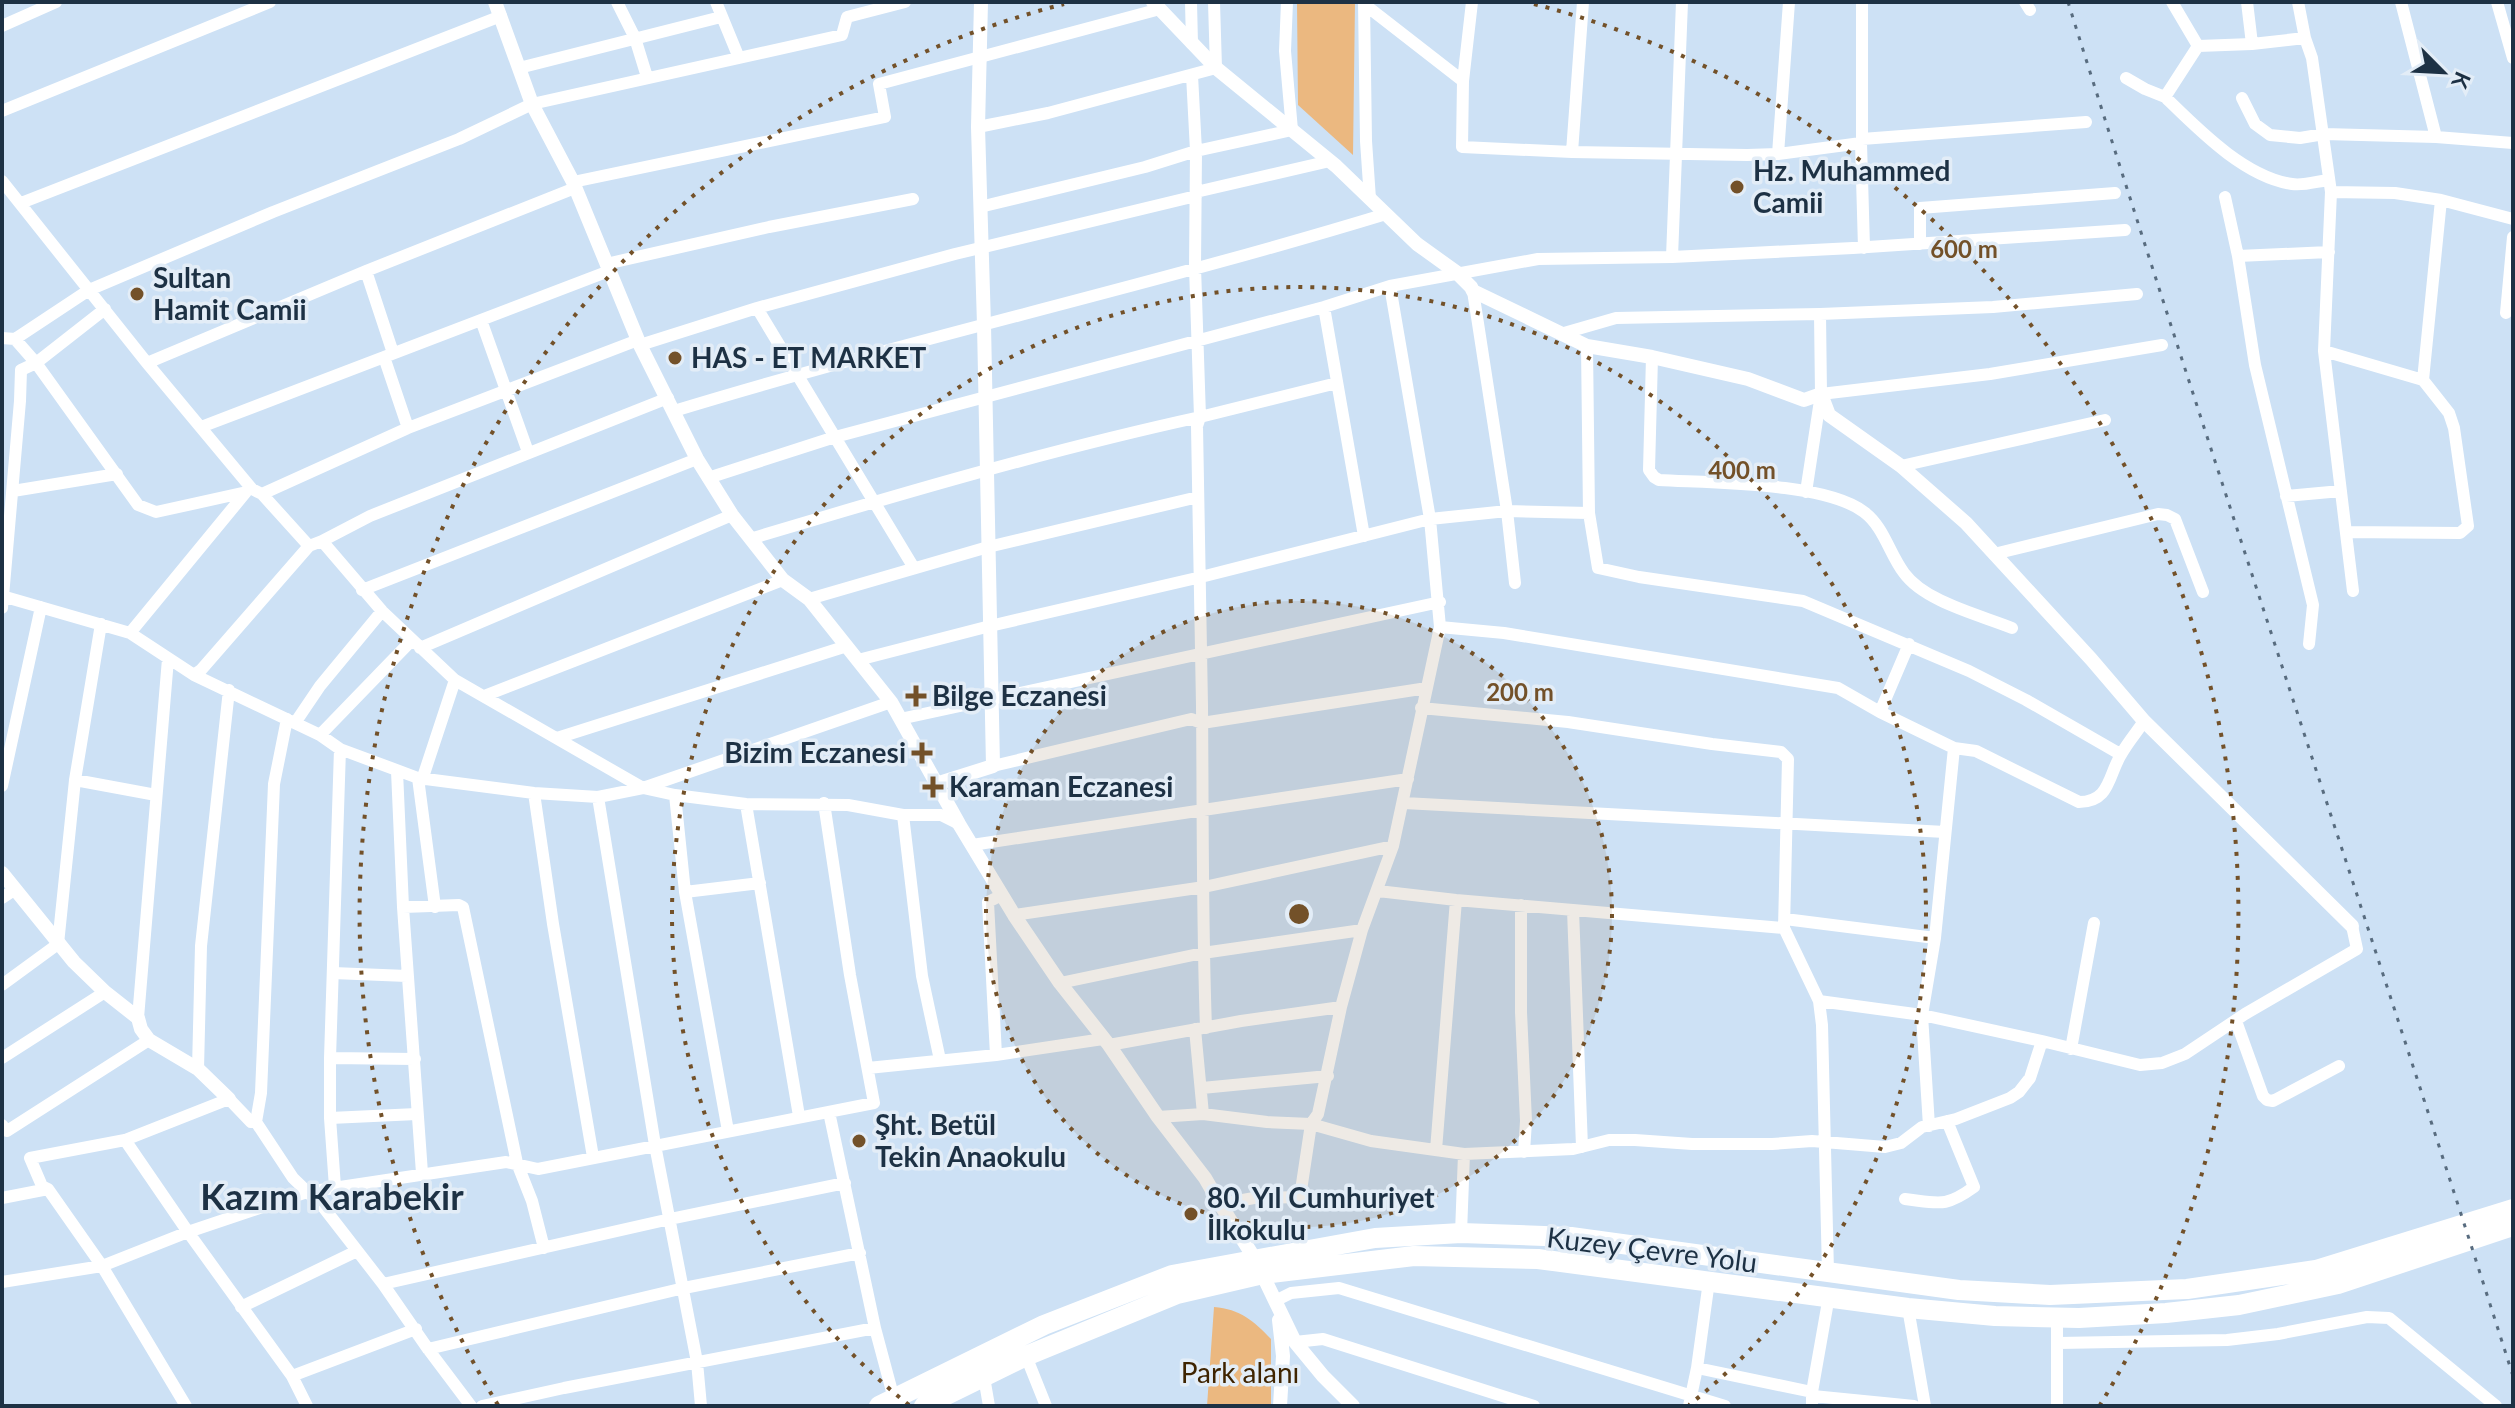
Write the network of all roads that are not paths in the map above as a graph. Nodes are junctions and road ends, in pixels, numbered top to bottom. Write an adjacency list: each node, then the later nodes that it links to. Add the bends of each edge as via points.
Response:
1 (56, 2): 25 (street)
2 (270, 2): 43 (street)
3 (617, 2): 26 (street)
4 (716, 2): 24 (street)
5 (905, 2): 22 (street)
6 (981, 2): 31 (street)
7 (1191, 2): 28 (street)
8 (1214, 2): 35 (street)
9 (1287, 2): 46 (street)
10 (1472, 2): 39 (street)
11 (1583, 2): 52 (street)
12 (1682, 2): 53 (street)
13 (1789, 2): 54 (street)
14 (1862, 2): 49 (street)
15 (2172, 2): 30 (street)
16 (2247, 2): 29 (street)
17 (2298, 2): 27 (street)
18 (2401, 2): 48 (street)
19 (2497, 2): 33 (street)
20 (1364, 3): 39 (street); 63 (street)
21 (1156, 6): 28 (street); 31 (street)
22 (855, 8): 32 (street, via 842,35)
23 (498, 9): 34 (street); 65 (street)
24 (721, 17): 26 (street); 32 (street)
25 (2, 26)
26 (635, 38): 34 (street); 37 (street)
27 (2305, 38): 29 (street); 47 (street)
28 (1192, 44): 35 (street)
29 (2252, 44): 30 (street)
30 (2198, 46): 40 (street)
31 (981, 56): 45 (street); 57 (street, via 879,84 885,117)
32 (739, 58): 37 (street)
33 (2513, 58)
34 (519, 68): 42 (street)
35 (1216, 68): 36 (street); 46 (street)
36 (1192, 75): 45 (street); 51 (street)
37 (647, 77): 42 (street)
38 (2126, 78): 40 (street)
39 (1463, 81): 52 (street, via 1462,147)
40 (2165, 97): 58 (street, via 2214,145 2269,178)
41 (2242, 98): 47 (street, via 2255,124 2270,135)
42 (532, 104): 57 (street); 82 (street, via 459,139)
43 (2, 111)
44 (2086, 122): 49 (street)
45 (978, 127): 66 (street)
46 (1292, 130): 51 (street); 55 (street)
47 (2324, 134): 48 (street); 58 (street)
48 (2436, 137): 50 (street)
49 (1862, 141): 54 (street); 73 (street)
50 (2513, 143)
51 (1196, 151): 60 (street); 66 (street)
52 (1572, 152): 53 (street)
53 (1677, 153): 54 (street); 76 (street)
54 (1778, 154)
55 (1330, 161): 60 (street); 63 (street)
56 (2, 181): 65 (street)
57 (574, 185): 78 (street); 79 (street)
58 (2330, 186): 64 (street); 74 (street)
59 (2115, 193): 71 (street, via 1920,208)
60 (1196, 194): 72 (street); 77 (street)
61 (2225, 197): 75 (street)
62 (913, 199): 78 (street, via 769,227)
63 (1370, 199): 67 (street)
64 (2441, 200): 68 (street); 104 (street)
65 (21, 203): 82 (street)
66 (980, 207): 72 (street)
67 (1386, 214): 77 (street); 80 (street)
68 (2513, 219)
69 (2125, 230): 71 (street)
70 (2513, 237): 88 (street)
71 (1920, 244): 73 (street)
72 (982, 247): 86 (street); 91 (street)
73 (1864, 248): 76 (street)
74 (2329, 252): 75 (street); 98 (street)
75 (2238, 256): 125 (street, via 2255,365)
76 (1672, 257): 80 (street, via 1538,259)
77 (1195, 267): 91 (street); 94 (street)
78 (607, 268): 90 (street); 95 (street)
79 (366, 271): 99 (street); 102 (street)
80 (1456, 272): 81 (street); 83 (street)
81 (1390, 286): 85 (street); 131 (street)
82 (89, 290): 87 (street); 93 (street)
83 (1473, 291): 92 (street); 128 (street)
84 (2137, 294): 89 (street)
85 (1324, 307): 94 (street); 105 (street)
86 (757, 308): 95 (street); 103 (street)
87 (105, 309): 101 (street); 102 (street)
88 (2506, 313)
89 (1820, 314): 92 (street, via 1616,318); 107 (street)
90 (481, 320): 99 (street); 106 (street)
91 (984, 325): 103 (street); 108 (street)
92 (1564, 333): 97 (street)
93 (8, 338): 101 (street)
94 (1199, 340): 108 (street); 110 (street)
95 (639, 342): 106 (street); 109 (street)
96 (2162, 345): 107 (street, via 1990,374)
97 (1587, 346): 100 (street); 129 (street)
98 (2324, 351): 104 (street); 122 (street)
99 (388, 355): 112 (street); 113 (street)
100 (1652, 357): 107 (street, via 1748,379 1804,400); 124 (street, via 1649,470 1654,477)
101 (36, 363): 119 (street); 121 (street, via 21,370)
102 (147, 363): 112 (street)
103 (798, 373): 109 (street); 114 (street)
104 (2423, 380): 132 (street, via 2454,428 2468,526 2460,533)
105 (1337, 383): 110 (street); 133 (street)
106 (505, 390): 113 (street); 115 (street)
107 (1821, 394): 117 (street, via 1829,415); 124 (street)
108 (985, 398): 114 (street); 118 (street)
109 (671, 405): 115 (street); 116 (street)
110 (1200, 417): 118 (street); 126 (street)
111 (2105, 420): 117 (street)
112 (201, 427): 123 (street)
113 (408, 428): 123 (street)
114 (835, 437): 120 (street); 127 (street)
115 (528, 452): 135 (street)
116 (697, 459): 120 (street); 143 (street)
117 (1901, 466): 138 (street)
118 (987, 472): 127 (street); 137 (street)
119 (117, 474): 121 (street); 123 (street, via 138,505 156,512)
120 (708, 478): 130 (street)
121 (13, 491): 147 (street)
122 (2341, 491): 125 (street); 132 (street)
123 (252, 492): 136 (street); 155 (street)
124 (1806, 492): 154 (street, via 1863,511 1919,587)
125 (2286, 496): 158 (street, via 2313,605)
126 (1198, 497): 137 (street); 140 (street)
127 (874, 502): 134 (street); 139 (street)
128 (1507, 511): 129 (street); 131 (street); 142 (street)
129 (1589, 513): 157 (street, via 1598,568 1803,601)
130 (732, 515): 134 (street); 156 (street)
131 (1430, 519): 133 (street); 148 (street)
132 (2346, 532): 144 (street)
133 (1364, 536): 140 (street)
134 (753, 538): 141 (street)
135 (322, 541): 136 (street); 143 (street)
136 (309, 546): 163 (street)
137 (988, 547): 139 (street); 152 (street)
138 (1994, 554): 145 (street, via 2167,515 2175,519); 174 (street)
139 (914, 568): 146 (street)
140 (1201, 577): 152 (street); 160 (street)
141 (783, 580): 146 (street); 167 (street)
142 (1515, 583)
143 (362, 590): 150 (street)
144 (2353, 591)
145 (2203, 592)
146 (809, 599): 159 (street)
147 (3, 600): 149 (street)
148 (1440, 602): 153 (street); 160 (street)
149 (41, 607): 151 (street); 187 (street)
150 (382, 611): 156 (street); 173 (street)
151 (101, 624): 155 (street); 185 (street)
152 (990, 626): 162 (street); 168 (street)
153 (1440, 627): 165 (street); 171 (street, via 1838,688)
154 (2012, 628)
155 (130, 633): 161 (street)
156 (416, 644): 164 (street); 176 (street)
157 (1909, 644): 171 (street); 180 (street, via 2026,700)
158 (2309, 644)
159 (847, 646): 162 (street); 177 (street)
160 (1202, 652): 168 (street); 175 (street)
161 (168, 659): 163 (street); 190 (street)
162 (858, 660): 169 (street)
163 (194, 675): 166 (street)
164 (455, 680): 167 (street); 183 (street)
165 (1427, 688): 170 (street); 175 (street)
166 (229, 690): 173 (street); 245 (street, via 201,946)
167 (484, 696): 177 (street)
168 (991, 700): 172 (street); 181 (street)
169 (891, 702): 172 (street); 188 (street)
170 (1421, 708): 184 (street); 198 (street, via 1781,752 1788,759)
171 (1880, 712): 178 (street)
172 (900, 719): 186 (street)
173 (291, 721): 176 (street); 256 (street, via 274,784)
174 (2144, 721): 180 (street); 218 (street)
175 (1202, 723): 181 (street, via 1191,719); 196 (street)
176 (320, 735): 179 (street)
177 (557, 738): 188 (street)
178 (1954, 748): 180 (street, via 1976,751 2079,802 2091,802 2104,792); 200 (street)
179 (340, 749): 182 (street); 223 (street)
180 (2120, 754)
181 (993, 766): 186 (street)
182 (397, 771): 183 (street); 212 (street)
183 (420, 777): 189 (street); 213 (street)
184 (1408, 779): 194 (street); 196 (street)
185 (75, 780): 190 (street); 221 (street)
186 (936, 784): 199 (street)
187 (2, 786)
188 (643, 788): 191 (street); 192 (street)
189 (534, 793): 192 (street); 268 (street)
190 (156, 795): 231 (street)
191 (675, 795): 195 (street); 207 (street)
192 (598, 797): 263 (street)
193 (824, 803): 195 (street); 197 (street); 244 (street)
194 (1404, 803): 198 (street); 202 (street)
195 (746, 804): 204 (street)
196 (1203, 809): 201 (street); 205 (street)
197 (903, 815): 199 (street, via 941,815); 242 (street, via 922,976)
198 (1786, 822): 200 (street); 216 (street)
199 (959, 824): 201 (street)
200 (1945, 832): 220 (street)
201 (972, 845): 209 (street)
202 (1393, 846): 205 (street); 206 (street)
203 (2, 873): 208 (street)
204 (760, 883): 207 (street); 252 (street)
205 (1204, 887): 215 (street); 222 (street)
206 (1378, 891): 210 (street); 219 (street)
207 (685, 892): 260 (street)
208 (8, 894): 221 (street)
209 (1002, 895): 215 (street); 238 (street, via 988,902)
210 (1456, 900): 211 (street); 265 (street)
211 (1521, 905): 214 (street); 266 (street)
212 (403, 907): 213 (street); 224 (street)
213 (435, 907): 269 (street, via 463,907)
214 (1573, 910): 216 (street); 264 (street)
215 (1014, 915): 225 (street)
216 (1784, 923): 220 (street); 228 (street)
217 (2094, 923): 237 (street)
218 (2352, 926): 232 (street, via 2357,949)
219 (1362, 930): 222 (street); 229 (street)
220 (1935, 938): 230 (street)
221 (58, 944): 226 (street); 227 (street)
222 (1203, 953): 225 (street); 233 (street)
223 (333, 973): 224 (street); 240 (street)
224 (407, 976): 241 (street)
225 (1060, 983): 236 (street)
226 (2, 985)
227 (105, 992): 231 (street); 239 (street)
228 (1819, 1001): 230 (street); 262 (street)
229 (1341, 1007): 233 (street); 246 (street)
230 (1922, 1015): 235 (street); 259 (street)
231 (138, 1018): 234 (street)
232 (2236, 1021): 237 (street, via 2162,1063 2140,1065); 243 (street, via 2267,1100)
233 (1201, 1028): 236 (street); 247 (street)
234 (149, 1040): 245 (street); 258 (street, via 7,1131)
235 (2042, 1041): 237 (street); 255 (street, via 2030,1078 2019,1092)
236 (1106, 1042): 238 (street); 253 (street)
237 (2071, 1049)
238 (996, 1055): 242 (street)
239 (2, 1058)
240 (330, 1058): 241 (street); 254 (street)
241 (415, 1059): 250 (street)
242 (940, 1060): 244 (street)
243 (2339, 1066)
244 (868, 1068): 249 (street, via 874,1103)
245 (198, 1069): 248 (street)
246 (1328, 1076): 247 (street); 257 (street)
247 (1202, 1088): 251 (street)
248 (229, 1099): 256 (street); 261 (street)
249 (829, 1112): 252 (street); 271 (street)
250 (417, 1114): 254 (street); 270 (street)
251 (1203, 1114): 253 (street); 257 (street)
252 (799, 1116): 260 (street)
253 (1158, 1117): 277 (street)
254 (330, 1118): 272 (street)
255 (1947, 1121): 259 (street); 276 (street, via 1974,1187 1945,1204)
256 (256, 1122): 274 (street)
257 (1311, 1124): 265 (street, via 1371,1141); 277 (street, via 1300,1197)
258 (2, 1125)
259 (1929, 1126): 262 (street, via 1885,1147)
260 (728, 1131): 263 (street)
261 (125, 1140): 273 (street, via 30,1158); 281 (street)
262 (1826, 1142): 264 (street, via 1609,1140); 289 (street)
263 (655, 1145): 268 (street); 279 (street)
264 (1582, 1147): 266 (street)
265 (1436, 1150): 267 (street)
266 (1524, 1152): 267 (street)
267 (1464, 1154): 282 (street)
268 (593, 1157): 269 (street, via 538,1169)
269 (517, 1163): 270 (street); 284 (street)
270 (422, 1173): 272 (street)
271 (845, 1183): 279 (street); 286 (street)
272 (335, 1187): 274 (street)
273 (48, 1189): 275 (street); 287 (street)
274 (307, 1192): 281 (street); 285 (street)
275 (2, 1198)
276 (1905, 1199)
277 (1220, 1204): 288 (street)
278 (2513, 1209): 280 (highway)
279 (670, 1219): 284 (street); 293 (street)
280 (2501, 1224): 283 (highway)
281 (188, 1232): 287 (street); 296 (street)
282 (1461, 1233): 288 (highway, Kuzey Çevre Yolu, via 1375,1238); 289 (highway, Kuzey Çevre Yolu, via 1571,1237)
283 (2449, 1238): 289 (highway, Kuzey Çevre Yolu, via 2316,1270 2187,1289 2050,1295 1959,1290); 298 (highway, Kuzey Çevre Yolu, via 2338,1284 2239,1305)
284 (544, 1248): 292 (street)
285 (357, 1251): 292 (street); 296 (street)
286 (860, 1253): 293 (street); 299 (street)
287 (102, 1266): 291 (street); 314 (street)
288 (1259, 1267): 290 (highway, Kuzey Çevre Yolu, via 1414,1256 1538,1259); 295 (street); 304 (highway, Kuzey Çevre Yolu, via 1177,1294); 310 (highway, Kuzey Çevre Yolu, via 1172,1275 1044,1325)
289 (1828, 1272)
290 (1709, 1281): 294 (highway, Kuzey Çevre Yolu); 306 (street)
291 (2, 1282)
292 (383, 1284): 300 (street)
293 (684, 1288): 303 (street); 305 (street)
294 (1829, 1296): 297 (highway, Kuzey Çevre Yolu); 309 (street)
295 (1277, 1300): 301 (street); 311 (street, via 1291,1293 1339,1288); 322 (street, via 1283,1356)
296 (241, 1307): 307 (street)
297 (1908, 1308): 298 (highway, Kuzey Çevre Yolu); 326 (street)
298 (2057, 1317): 302 (street)
299 (875, 1328): 305 (street); 310 (street)
300 (416, 1329): 303 (street); 307 (street)
301 (1295, 1342): 312 (street); 323 (street, via 1323,1339)
302 (2058, 1343): 313 (street, via 2227,1340 2389,1318); 327 (street)
303 (428, 1349): 316 (street)
304 (1026, 1356): 308 (highway, Kuzey Çevre Yolu); 321 (street)
305 (697, 1362): 317 (street); 318 (street)
306 (1697, 1368): 309 (street); 311 (street)
307 (292, 1376): 315 (street)
308 (984, 1377): 319 (highway, Kuzey Çevre Yolu); 320 (street)
309 (1812, 1398): 325 (street)
310 (886, 1402)
311 (1690, 1402): 324 (street)
312 (1346, 1403)
313 (2494, 1405)
314 (186, 1406)
315 (307, 1406)
316 (471, 1406)
317 (482, 1406)
318 (701, 1406)
319 (924, 1406)
320 (989, 1406)
321 (1046, 1406)
322 (1280, 1406)
323 (1534, 1406)
324 (1725, 1406)
325 (1914, 1406)
326 (1925, 1406)
327 (2057, 1406)

